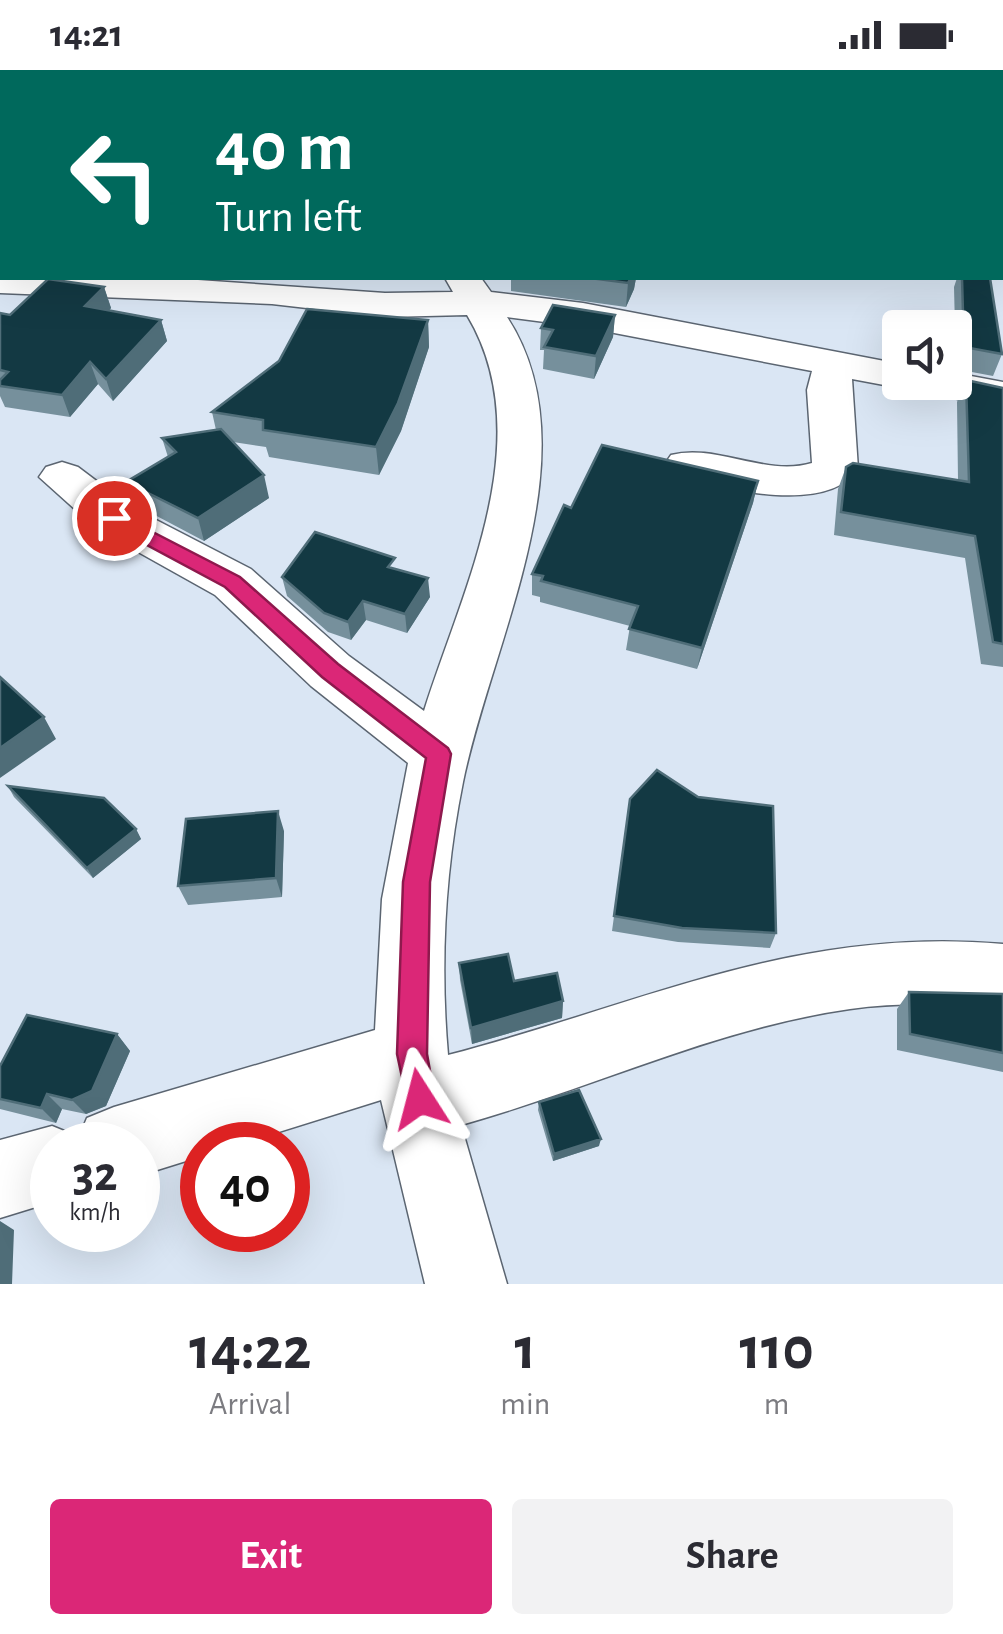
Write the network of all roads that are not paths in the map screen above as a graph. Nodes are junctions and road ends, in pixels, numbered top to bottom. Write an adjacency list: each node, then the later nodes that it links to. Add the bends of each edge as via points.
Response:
1 (0, 282): 2 (street, via 272,292 384,305)
2 (473, 290): 3 (street); 9 (street, via 504,354 522,430 511,530)
3 (835, 363): 4 (street); 7 (street, via 828,390 836,469 826,478 802,482)
4 (882, 372)
5 (972, 389): 6 (street)
6 (1003, 394)
7 (688, 466)
8 (62, 477): 9 (street, via 114,518 233,582 330,670)
9 (439, 754): 11 (street, via 416,882)
10 (1003, 976): 11 (street, via 889,974 776,987 511,1075)
11 (416, 1077): 12 (street); 15 (street)
12 (160, 1135)
13 (30, 1171): 14 (street)
14 (0, 1180)
15 (466, 1284)

